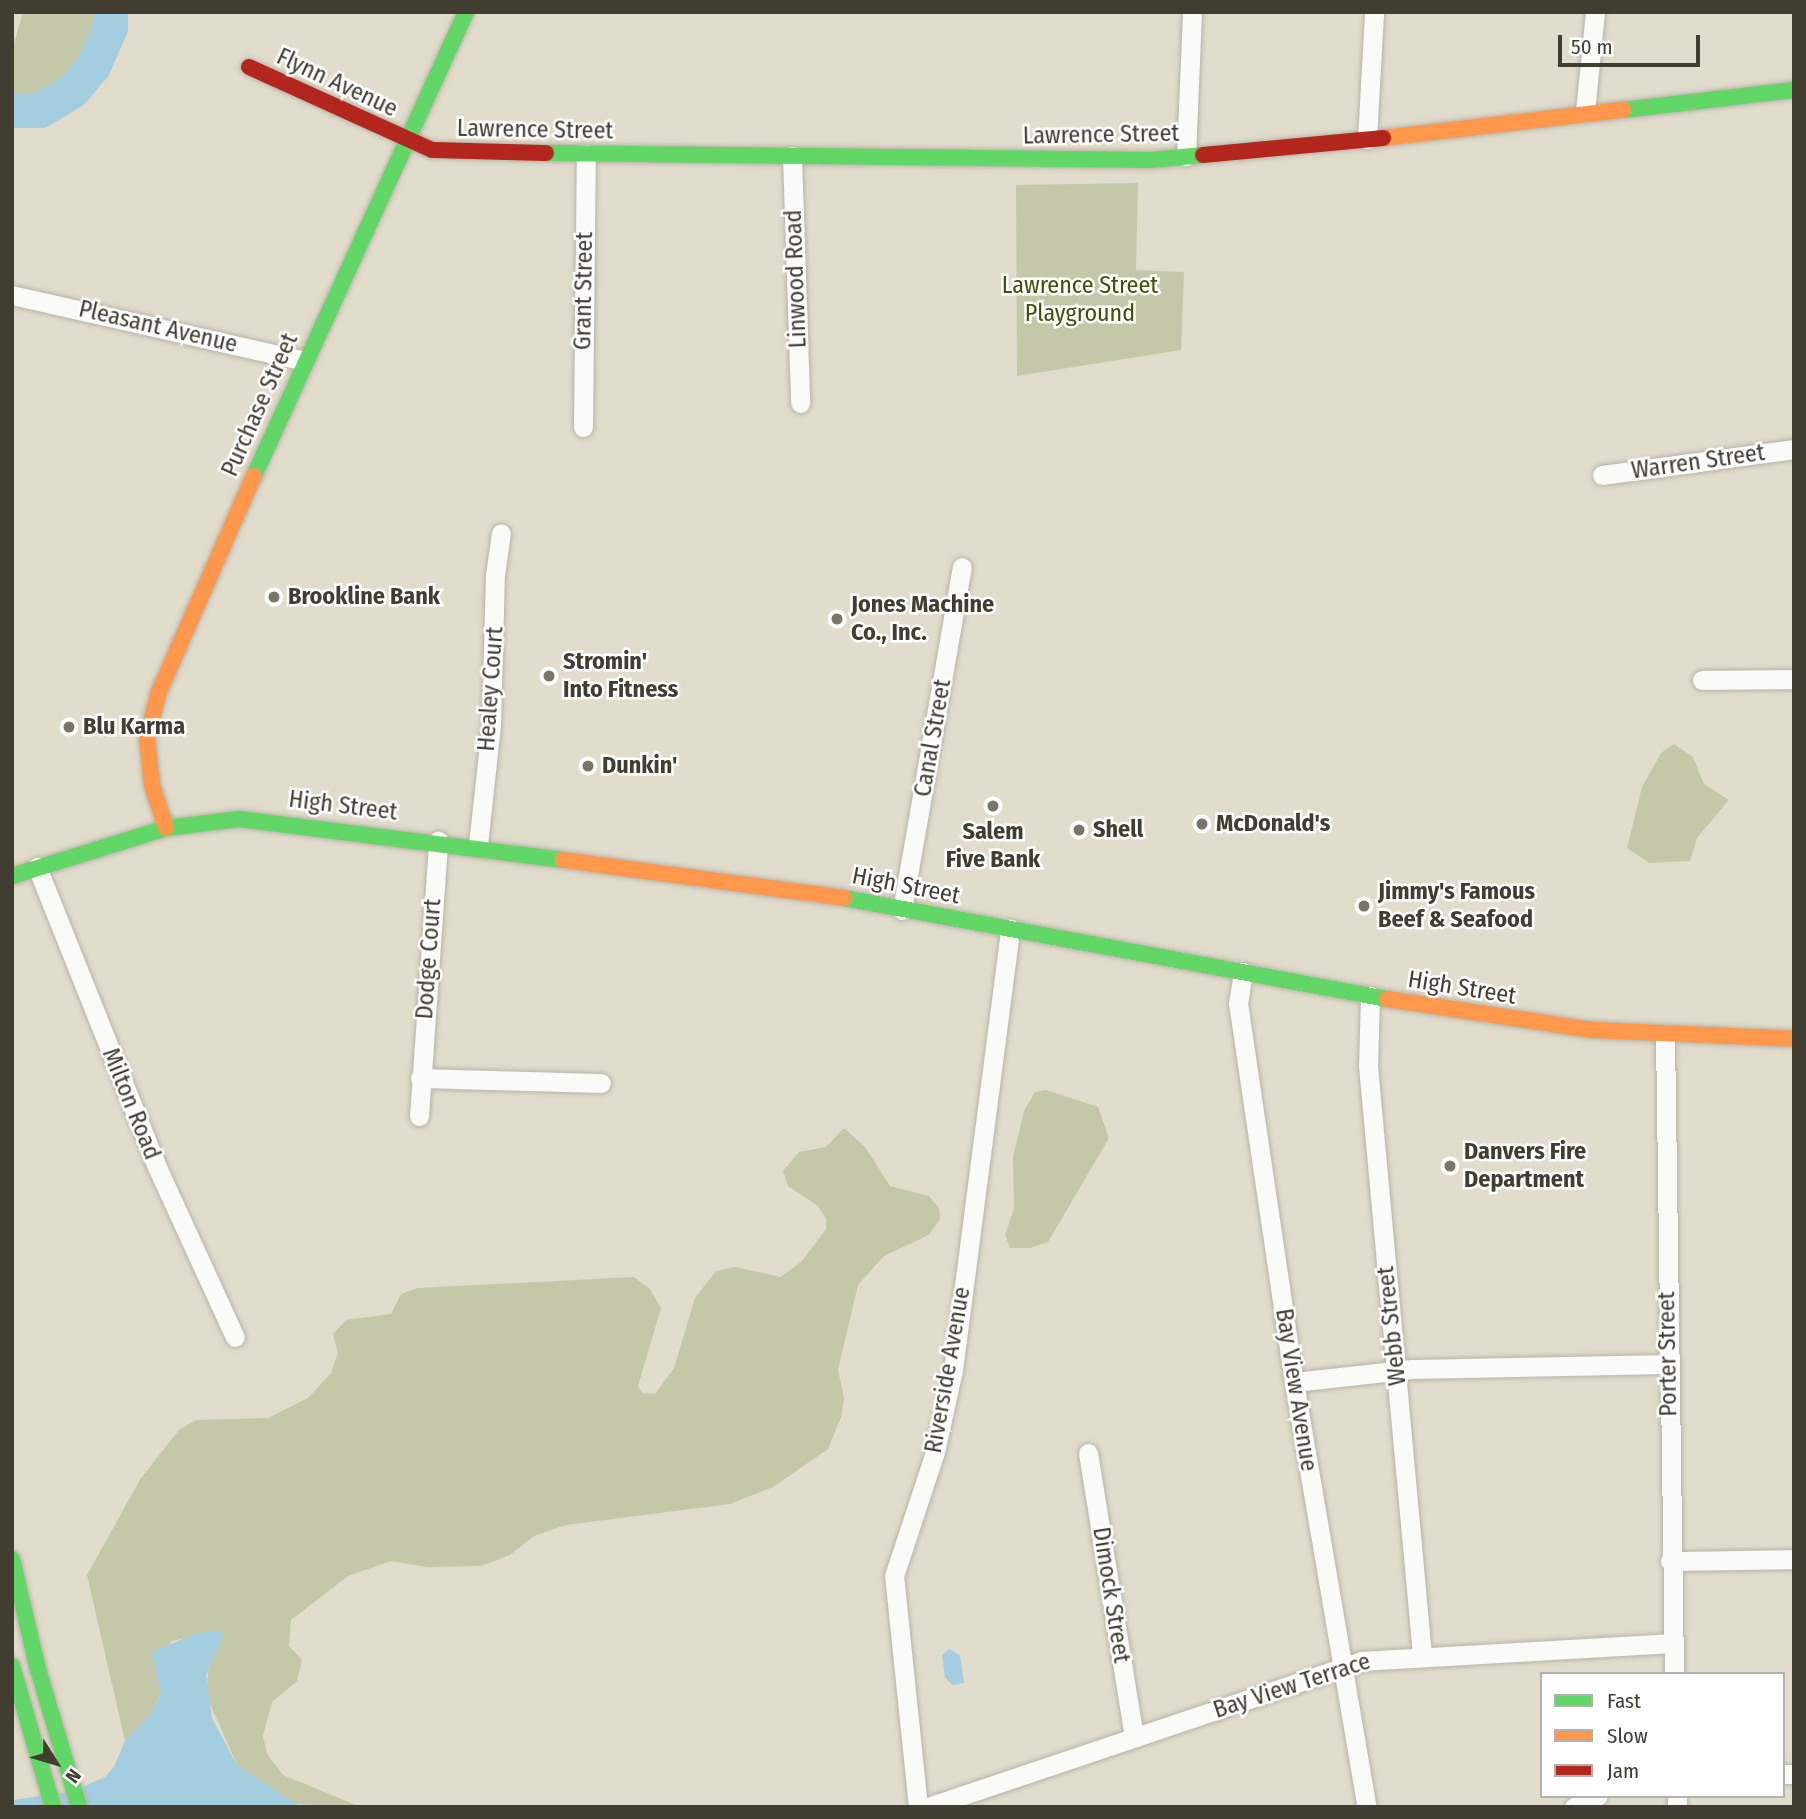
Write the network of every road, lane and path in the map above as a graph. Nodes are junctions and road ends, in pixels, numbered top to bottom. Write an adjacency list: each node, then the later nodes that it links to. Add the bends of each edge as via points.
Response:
1 (466, 12): 9 (main road, Purchase Street)
2 (1192, 12): 12 (street)
3 (1374, 12): 8 (street)
4 (1595, 12): 7 (street)
5 (249, 67): 9 (main road, Flynn Avenue)
6 (1794, 90): 7 (main road, Lawrence Street)
7 (1585, 112): 8 (main road, Lawrence Street)
8 (1367, 139): 12 (main road, Lawrence Street)
9 (407, 140): 10 (main road, Lawrence Street, via 432,150); 14 (main road, Purchase Street)
10 (586, 154): 11 (main road, Lawrence Street); 16 (street, Grant Street)
11 (792, 156): 12 (main road, Lawrence Street); 15 (street, Linwood Road)
12 (1186, 156)
13 (12, 295): 14 (street, Pleasant Avenue)
14 (304, 361): 23 (main road, Purchase Street, via 159,692 147,737 152,785)
15 (800, 403)
16 (583, 427)
17 (1794, 449): 18 (street, Warren Street)
18 (1602, 475)
19 (501, 533): 25 (street, Healey Court, via 495,575 491,725)
20 (962, 567): 28 (street, Canal Street)
21 (1794, 679): 22 (street)
22 (1702, 680)
23 (166, 828): 24 (main road, High Street, via 227,820 273,821); 26 (main road, High Street)
24 (438, 841): 25 (main road, High Street); 34 (street, Dodge Court)
25 (478, 845): 28 (main road, High Street, via 672,871)
26 (37, 867): 27 (main road, High Street); 37 (street, Milton Road, via 152,1156)
27 (12, 876)
28 (902, 910): 29 (main road, High Street)
29 (1010, 929): 30 (main road, High Street); 57 (street, Riverside Avenue, via 953,1370 935,1452 894,1576)
30 (1243, 972): 31 (main road, High Street); 40 (street, Bay View Avenue, via 1238,1003)
31 (1370, 996): 32 (main road, High Street, via 1591,1030); 39 (street, Webb Street, via 1368,1066)
32 (1665, 1034): 33 (main road, High Street); 38 (street, Porter Street)
33 (1794, 1039)
34 (420, 1077): 35 (street); 36 (street, Dodge Court)
35 (601, 1083)
36 (419, 1116)
37 (235, 1338)
38 (1668, 1364): 39 (street); 44 (street, Porter Street)
39 (1398, 1370): 40 (street); 47 (street, Webb Street)
40 (1294, 1382): 49 (street, Bay View Avenue)
41 (1088, 1453): 53 (street, Dimock Street)
42 (12, 1539): 45 (main road)
43 (1794, 1559): 44 (street)
44 (1670, 1561): 46 (street, Porter Street)
45 (13, 1563): 56 (main road)
46 (1672, 1643): 47 (street, Bay View Terrace); 50 (street, Porter Street)
47 (1422, 1655): 49 (street, Bay View Terrace, via 1378,1658)
48 (12, 1666): 52 (main road)
49 (1342, 1669): 53 (street, Bay View Terrace); 59 (street, Bay View Avenue)
50 (1674, 1672)
51 (12, 1683): 52 (main road)
52 (23, 1707): 55 (main road)
53 (1134, 1737): 58 (street, Bay View Terrace)
54 (1594, 1798): 60 (street)
55 (53, 1807)
56 (79, 1807)
57 (918, 1807)
58 (928, 1807)
59 (1367, 1807)
60 (1574, 1807)

